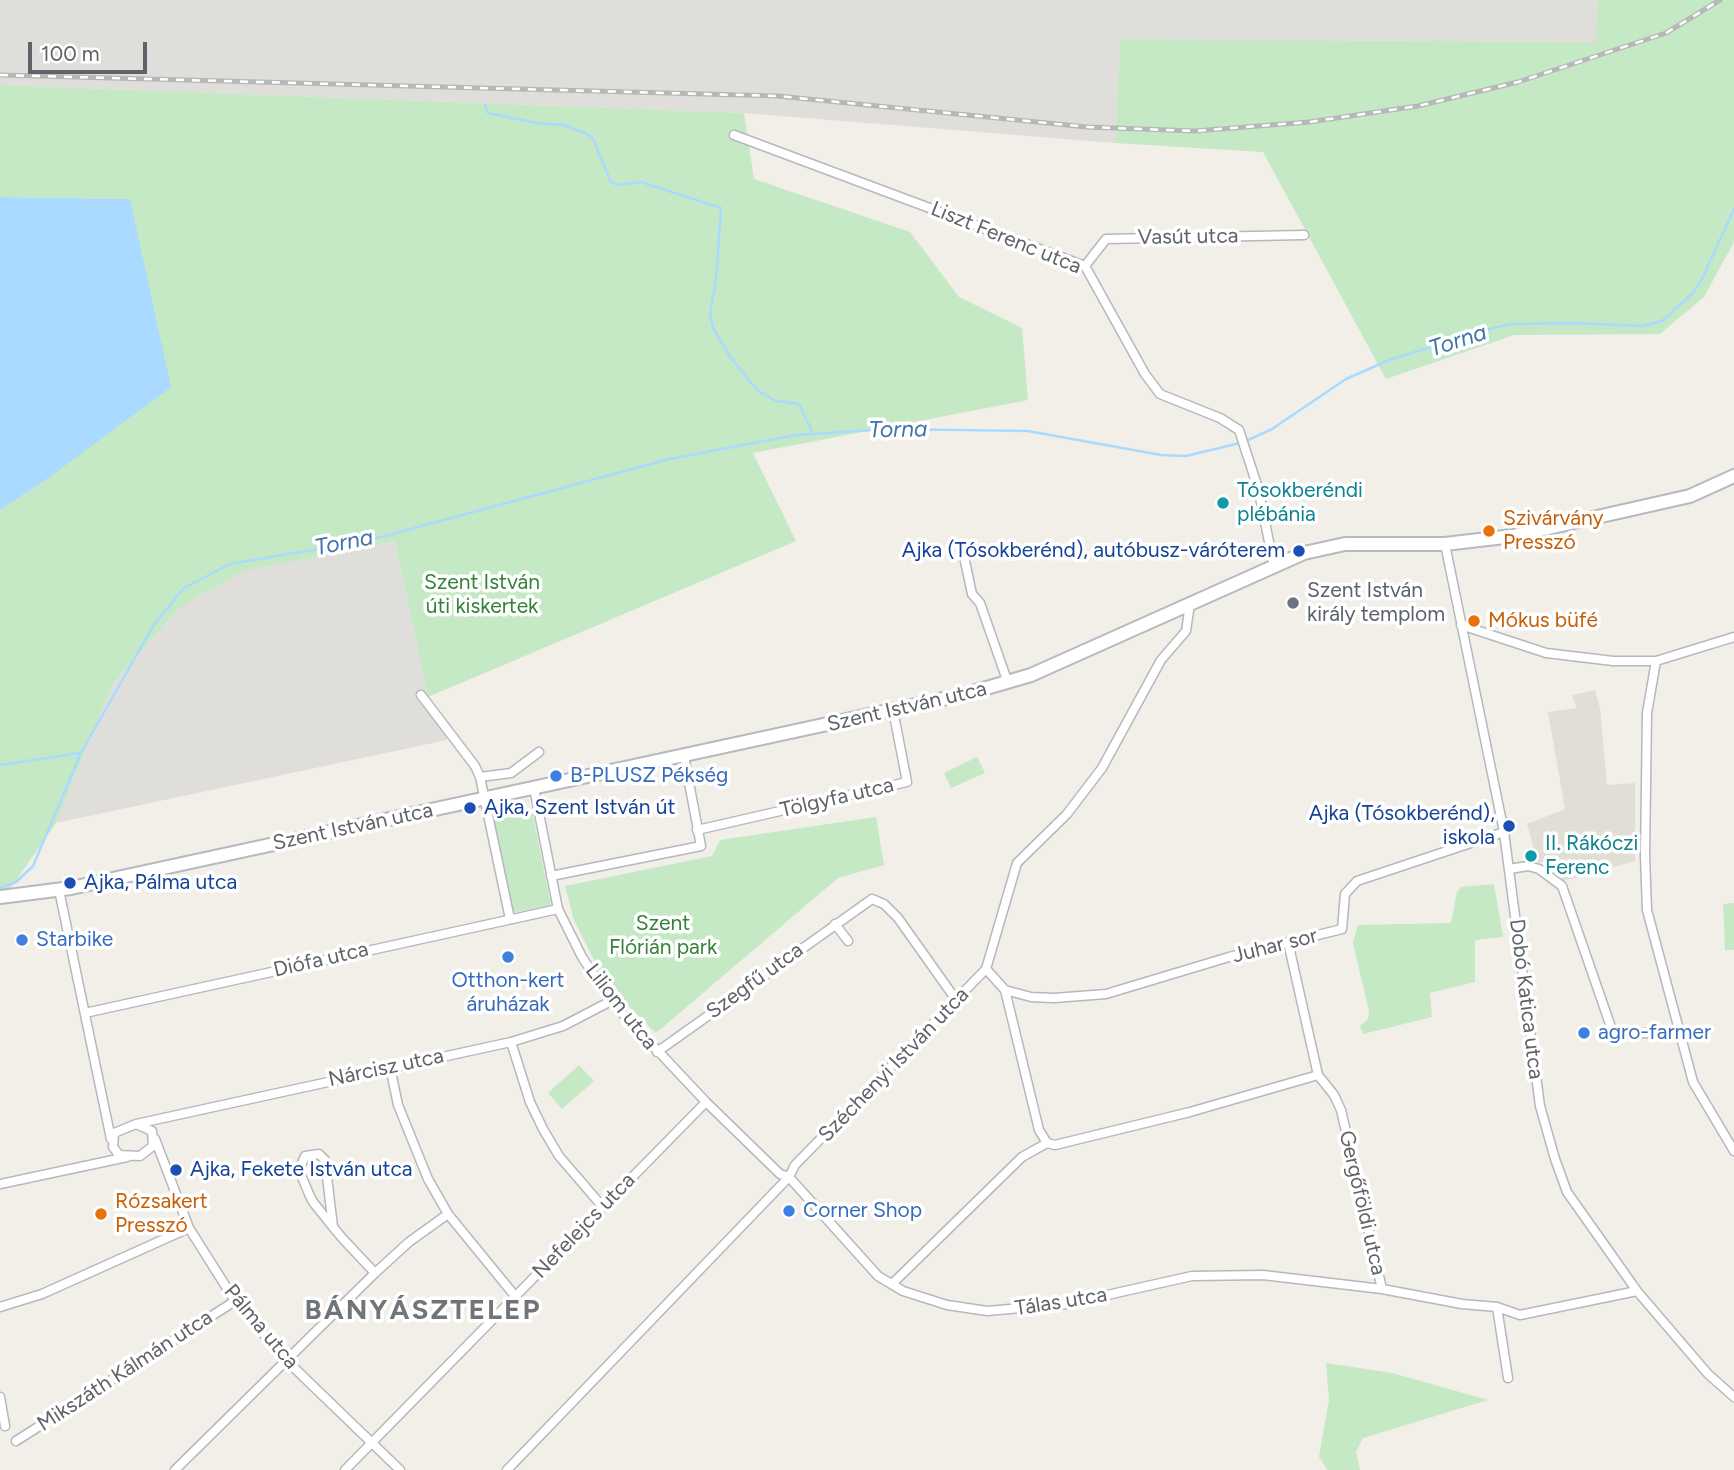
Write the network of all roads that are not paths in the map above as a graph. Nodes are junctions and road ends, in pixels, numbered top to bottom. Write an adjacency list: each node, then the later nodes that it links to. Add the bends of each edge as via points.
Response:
1 (734, 135): 3 (street, Liszt Ferenc utca)
2 (1304, 235): 3 (street, Vasút utca, via 1106,239)
3 (1086, 266): 7 (street, Liszt Ferenc utca, via 1160,394 1239,430)
4 (1734, 476): 5 (main road, Szent István utca, via 1690,496 1648,507 1513,536)
5 (1445, 544): 7 (main road, Szent István utca, via 1345,544 1304,553); 9 (street, Dobó Katica utca)
6 (962, 547): 12 (street, via 972,594 980,603)
7 (1274, 566): 8 (main road, Szent István utca)
8 (1189, 604): 12 (main road, Szent István utca); 31 (street, Széchenyi István utca, via 1186,631 1161,660 1102,768 1067,814 1017,863)
9 (1461, 625): 11 (street, via 1546,653); 21 (street, Dobó Katica utca)
10 (1734, 637): 11 (street)
11 (1656, 661): 36 (street, via 1647,713 1647,910)
12 (1008, 683): 14 (main road, Szent István utca)
13 (421, 695): 17 (street)
14 (893, 710): 16 (main road, Szent István utca); 20 (street, Tölgyfa utca, via 907,782)
15 (539, 752): 17 (street, via 511,774)
16 (684, 756): 18 (main road, Szent István utca); 20 (street)
17 (480, 777): 19 (street)
18 (534, 788): 19 (main road, Szent István utca); 23 (street, Liliom utca)
19 (485, 799): 24 (main road, Szent István utca); 27 (street)
20 (697, 830): 23 (street, via 701,846)
21 (1504, 832): 22 (street, Dobó Katica utca); 30 (street, Juhar sor, via 1357,881 1345,894 1342,929)
22 (1509, 869): 36 (street, via 1528,866 1562,886 1612,1030 1621,1034); 65 (street, Dobó Katica utca, via 1540,1106 1555,1159 1567,1192)
23 (551, 876): 26 (street, Liliom utca)
24 (58, 890): 25 (main road, Szent István utca); 35 (street)
25 (0, 897)
26 (558, 909): 27 (street, Diófa utca); 34 (street, Liliom utca)
27 (510, 919): 35 (street, Diófa utca)
28 (835, 924): 29 (street); 33 (street, Szegfű utca, via 865,902 878,900 898,918); 38 (street, Szegfű utca)
29 (848, 941)
30 (1288, 942): 32 (street, Juhar sor, via 1106,994 1031,997); 40 (street, Gergőföldi utca)
31 (986, 970): 32 (street); 33 (street, Széchenyi István utca)
32 (1005, 990): 49 (street, via 1039,1130)
33 (959, 999): 56 (street, Széchenyi István utca)
34 (611, 1001): 37 (street, Nárcisz utca, via 562,1026); 38 (street, Liliom utca)
35 (85, 1013): 42 (street)
36 (1679, 1032): 51 (street, via 1693,1083)
37 (510, 1042): 39 (street, Nárcisz utca); 58 (street, via 544,1129 565,1164)
38 (657, 1052): 41 (street, Liliom utca)
39 (390, 1067): 43 (street, Nárcisz utca); 59 (street, via 410,1140)
40 (1318, 1075): 49 (street, via 1139,1125); 64 (street, Gergőföldi utca, via 1341,1110)
41 (706, 1102): 56 (street, Liliom utca, via 780,1174); 58 (street, Nefelejcs utca)
42 (107, 1120): 45 (street); 47 (street)
43 (156, 1120): 44 (street, Nárcisz utca); 46 (street)
44 (136, 1124): 45 (street); 46 (street)
45 (121, 1128): 47 (street)
46 (149, 1128): 48 (street, Pálma utca)
47 (111, 1139): 52 (street)
48 (155, 1139): 50 (street); 53 (street, Pálma utca)
49 (1047, 1143): 63 (street, via 1022,1157)
50 (150, 1150): 53 (street); 54 (street)
51 (1734, 1151)
52 (115, 1152): 54 (street); 55 (street)
53 (160, 1156): 61 (street, Pálma utca)
54 (127, 1157): 55 (street)
55 (103, 1163): 57 (street)
56 (789, 1177): 63 (street, Tálas utca, via 878,1276); 80 (street, Széchenyi István utca)
57 (0, 1184)
58 (602, 1206): 66 (street, Nefelejcs utca)
59 (448, 1213): 62 (street); 66 (street)
60 (334, 1227): 60 (street, via 313,1202 299,1170 305,1156 319,1154 325,1160); 62 (street)
61 (189, 1228): 67 (street, Pálma utca); 68 (street, via 42,1294)
62 (375, 1273): 70 (street)
63 (892, 1284): 64 (street, Tálas utca, via 947,1305 987,1311 1067,1304 1204,1275 1263,1275)
64 (1382, 1289): 69 (street, Gergőföldi utca)
65 (1637, 1291): 69 (street, Gergőföldi utca, via 1520,1315); 73 (street, Dobó Katica utca, via 1708,1374)
66 (515, 1296): 76 (street, Nefelejcs utca)
67 (235, 1301): 70 (street, Pálma utca); 75 (street, Mikszáth Kálmán utca)
68 (0, 1307)
69 (1497, 1307): 71 (street)
70 (288, 1362): 76 (street, Pálma utca); 77 (street)
71 (1508, 1378)
72 (0, 1397): 74 (street)
73 (1734, 1397)
74 (5, 1426)
75 (16, 1441)
76 (372, 1442): 78 (street, Nefelejcs utca); 79 (street, Pálma utca)
77 (175, 1470)
78 (345, 1470)
79 (400, 1470)
80 (507, 1470)

